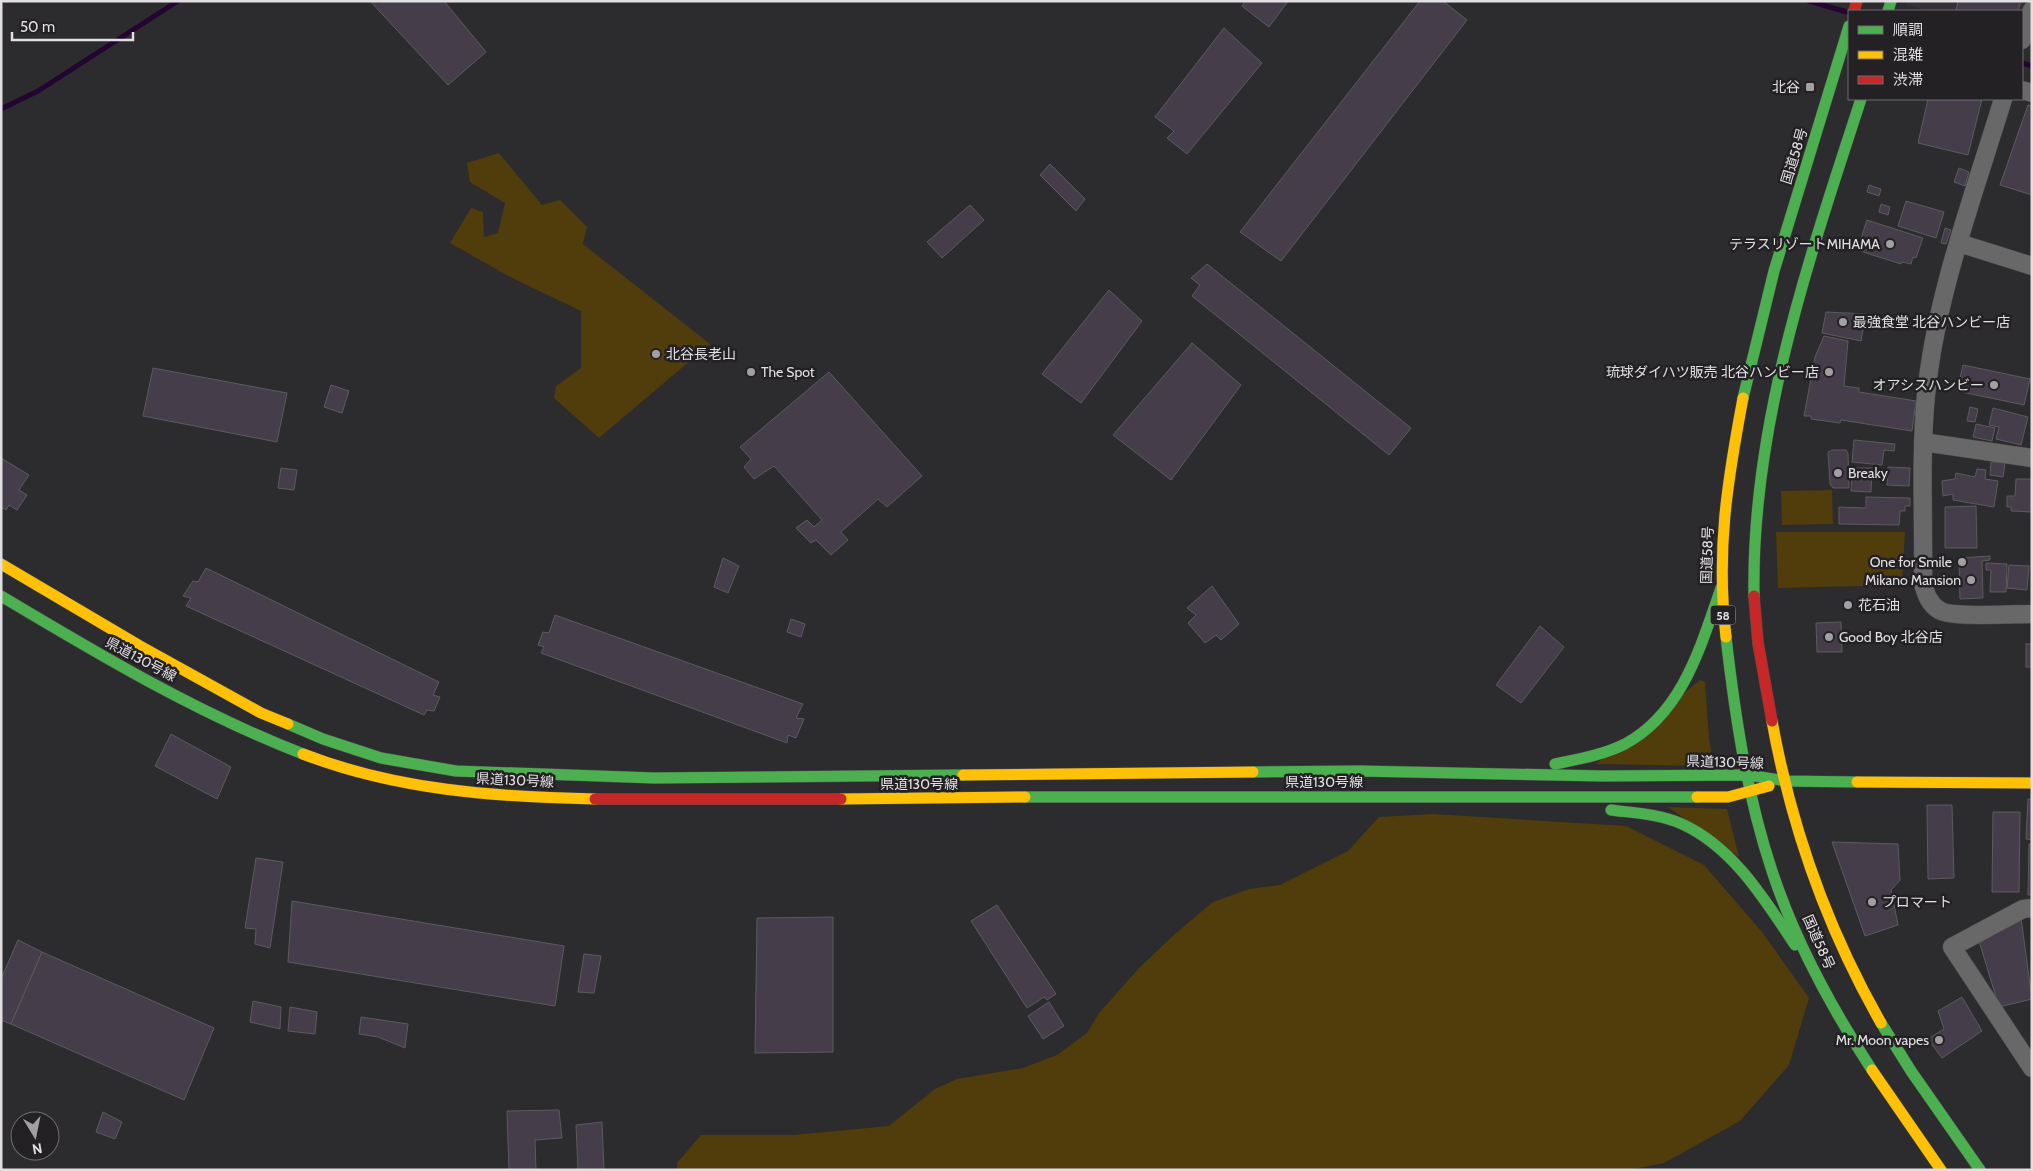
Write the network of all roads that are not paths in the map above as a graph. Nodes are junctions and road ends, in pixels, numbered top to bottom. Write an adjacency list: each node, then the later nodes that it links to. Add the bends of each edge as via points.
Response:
1 (2032, 10): 3 (street)
2 (1848, 29): 11 (main road, 国道58号 / 58, via 1768,290 1747,378 1722,524)
3 (2023, 38)
4 (1861, 100): 16 (main road, 国道58号 / 58, via 1807,268 1783,362 1762,475 1755,542 1756,626 1773,730)
5 (2003, 100): 6 (street)
6 (1959, 243): 7 (street); 8 (street, via 1943,300 1930,367)
7 (2032, 266)
8 (1923, 442): 9 (street); 13 (street, via 1923,584 1928,600 1939,611 1953,614)
9 (2032, 458)
10 (1, 564): 14 (main road, 県道130号線, via 260,713 323,739 381,758 419,766 531,775 654,778 1350,771)
11 (1721, 588): 14 (main road, via 1696,663 1672,703 1637,738 1602,755 1577,761); 15 (main road, 国道58号 / 58, via 1735,707)
12 (1, 596): 19 (main road, 県道130号線, via 87,647 247,732 342,769 415,786 530,798 655,800)
13 (2032, 614)
14 (1476, 774): 15 (main road, 県道130号線)
15 (1748, 775): 16 (main road, 県道130号線); 18 (main road, 国道58号 / 58)
16 (1786, 781): 17 (main road); 18 (main road, 県道130号線); 24 (main road, 国道58号 / 58, via 1830,918 1853,971 1888,1037)
17 (2032, 782)
18 (1752, 792): 19 (main road, 県道130号線, via 1728,797); 21 (main road, 国道58号 / 58, via 1781,894)
19 (1464, 797): 21 (main road, via 1513,805 1600,808 1682,824 1709,840 1754,885)
20 (2032, 908): 22 (street, via 2023,909 1952,947)
21 (1821, 982): 23 (main road, 国道58号 / 58, via 1867,1063)
22 (2032, 1068)
23 (1941, 1170)
24 (1980, 1170)

